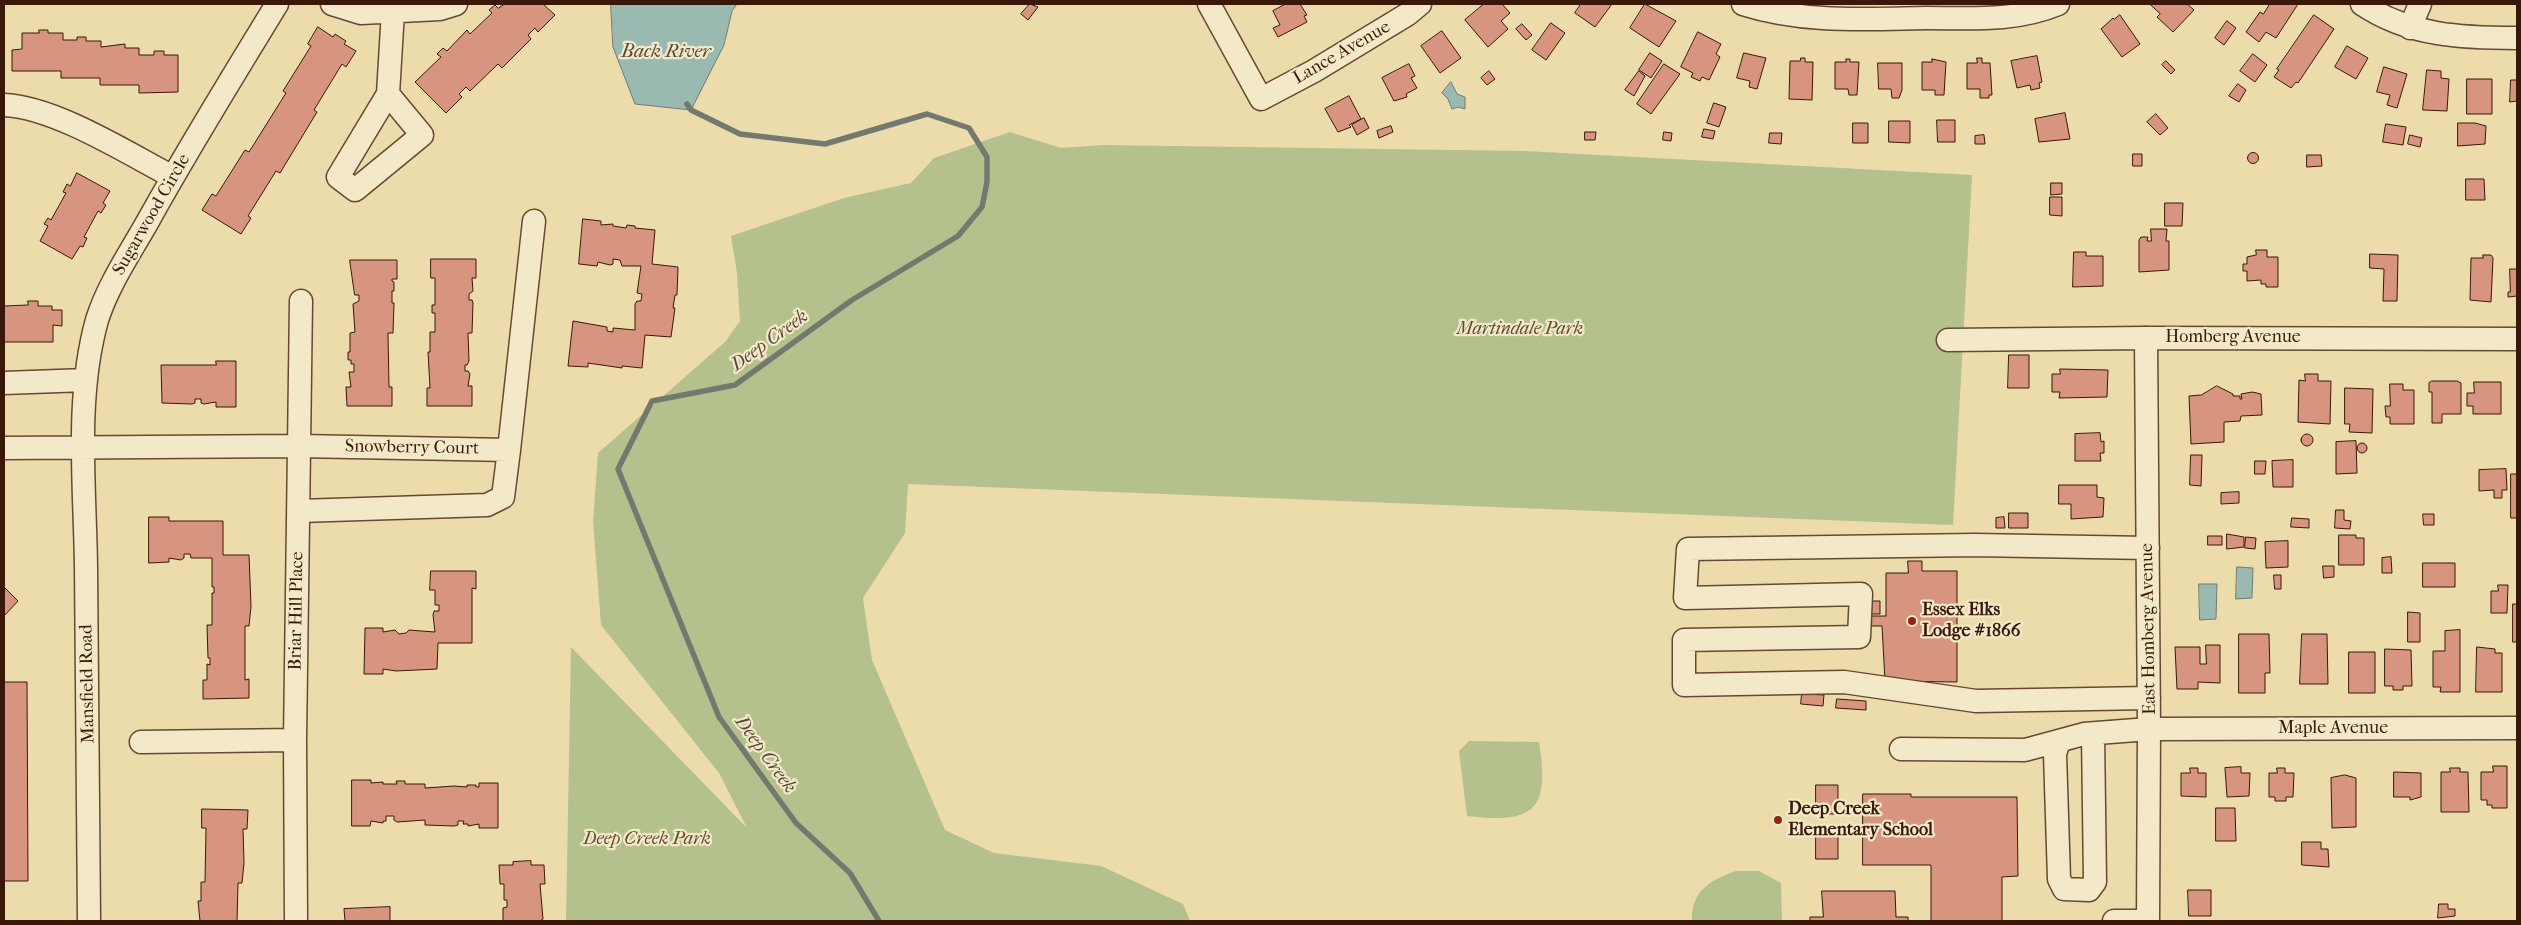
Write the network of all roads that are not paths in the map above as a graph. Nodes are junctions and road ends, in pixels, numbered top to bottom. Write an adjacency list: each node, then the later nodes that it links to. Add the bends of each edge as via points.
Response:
1 (277, 4): 15 (street, Sugarwood Circle)
2 (332, 4): 10 (street, via 362,13)
3 (456, 4): 10 (street, via 440,9)
4 (1209, 4): 5 (street, Lance Avenue, via 1261,98 1314,71)
5 (1420, 4)
6 (2058, 4): 9 (street, via 2002,18 1810,18 1785,16)
7 (2362, 4): 11 (street)
8 (2420, 4): 11 (street)
9 (1755, 6)
10 (393, 11): 13 (street)
11 (2410, 28): 12 (street, via 2458,38)
12 (2517, 38)
13 (388, 94)
14 (4, 105): 15 (street, via 59,120)
15 (173, 177): 21 (street, Sugarwood Circle, via 108,293 98,319)
16 (534, 221): 26 (street)
17 (301, 302): 24 (street, Briar Hill Place)
18 (2146, 338): 19 (street, Homberg Avenue); 20 (street, Homberg Avenue); 28 (street, East Homberg Avenue)
19 (2517, 339)
20 (1948, 340)
21 (86, 380): 22 (street); 23 (street, Sugarwood Circle)
22 (4, 383)
23 (84, 446): 24 (street, Snowberry Court); 25 (street, Snowberry Court); 37 (street, Mansfield Road)
24 (299, 446): 26 (street, Snowberry Court); 27 (street, Briar Hill Place)
25 (4, 448)
26 (509, 450): 27 (street, via 503,497 487,505)
27 (299, 511): 33 (street, Briar Hill Place)
28 (2148, 548): 29 (street, East Homberg Avenue); 29 (street, via 1974,545 1688,550 1685,598 1860,594 1859,636 1684,640 1684,685 1844,682 1976,701)
29 (2149, 698): 31 (street, East Homberg Avenue)
30 (2517, 728): 31 (street, Maple Avenue)
31 (2150, 729): 32 (street, Maple Avenue); 40 (street, East Homberg Avenue)
32 (2093, 734): 34 (street, Maple Avenue); 34 (street, via 2095,882 2089,890 2064,889 2059,879 2054,754)
33 (295, 740): 35 (street); 38 (street, Briar Hill Place)
34 (2059, 741): 36 (street, Maple Avenue, via 2025,750)
35 (141, 742)
36 (1900, 749)
37 (88, 921)
38 (296, 921)
39 (2114, 921): 40 (street)
40 (2148, 921)

